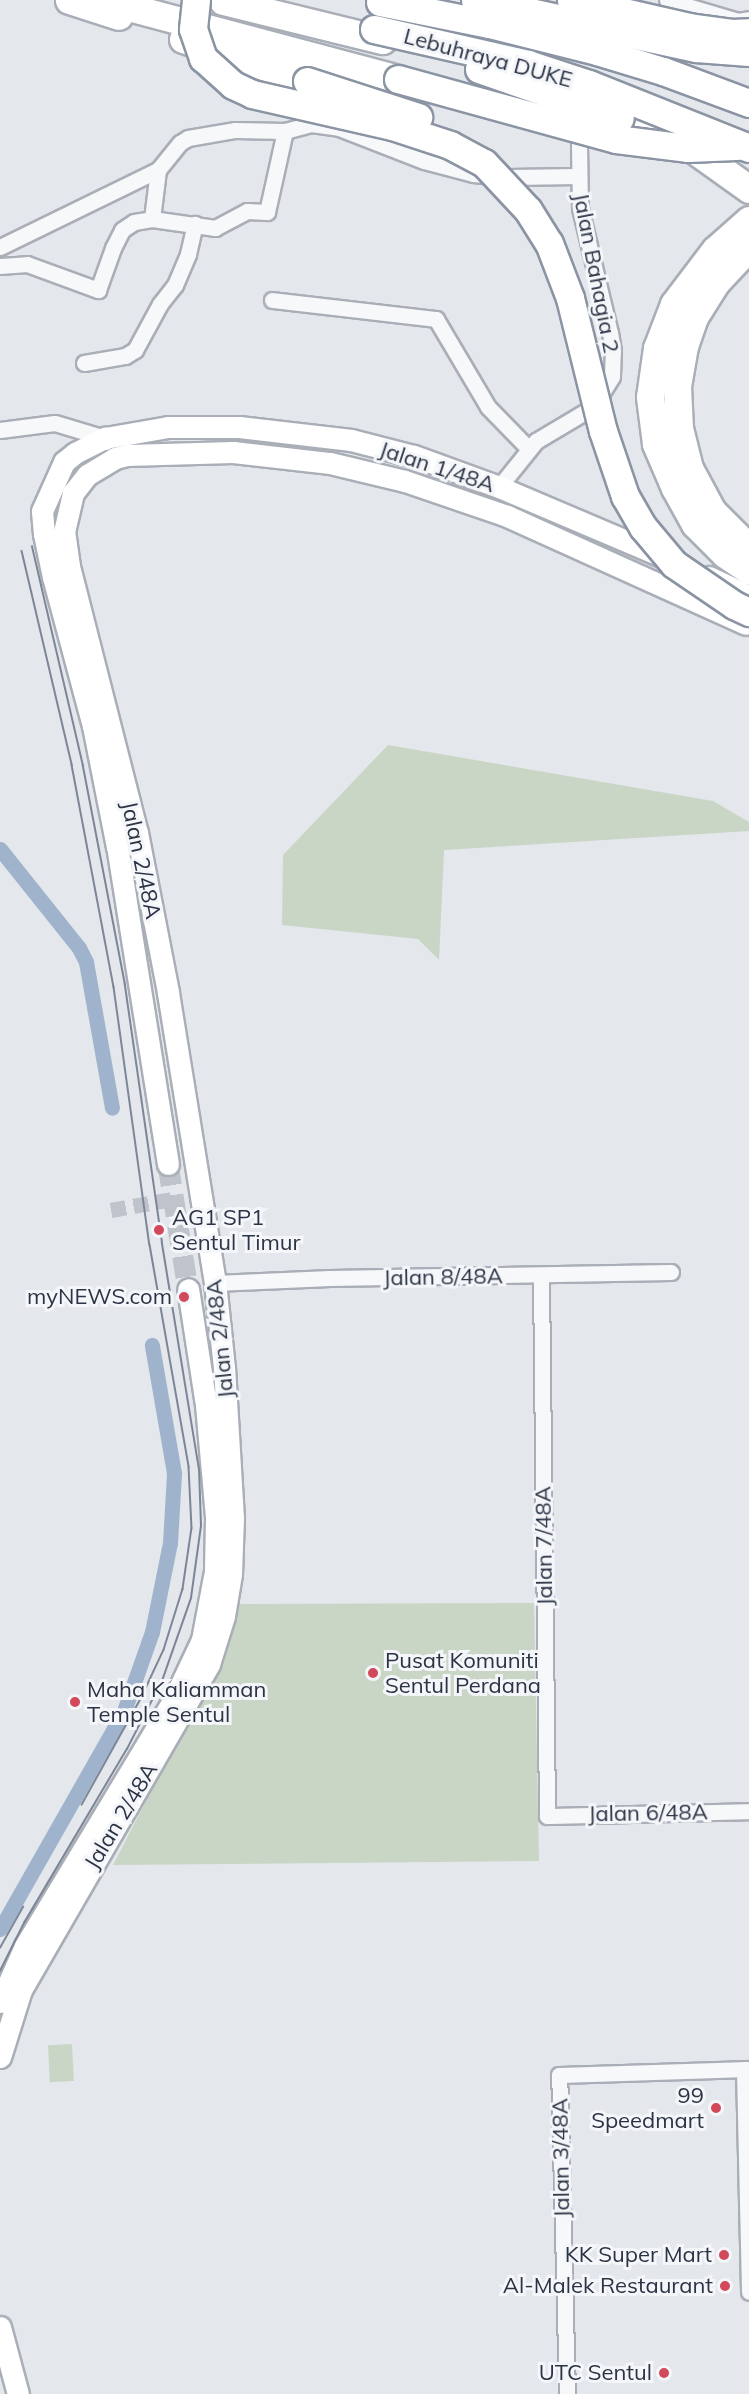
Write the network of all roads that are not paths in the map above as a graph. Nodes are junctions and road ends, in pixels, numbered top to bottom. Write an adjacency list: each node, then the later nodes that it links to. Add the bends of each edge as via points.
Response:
1 (69, 0): 38 (highway, bridge, via 395,109 466,135 498,156 547,208 562,238 585,297 619,426 642,488 660,522 690,558)
2 (102, 0): 15 (highway, bridge, via 616,139 688,148)
3 (212, 0): 10 (highway, Lebuhraya DUKE); 39 (highway, bridge, via 193,29 203,58 233,85 252,94 392,126 450,145 484,163 528,210 549,243 570,298 603,431 626,496 643,527 674,564)
4 (475, 0): 11 (highway, bridge, via 696,48)
5 (572, 0): 9 (highway, bridge, via 689,27)
6 (667, 0): 8 (street, via 738,21)
7 (375, 1): 12 (highway, Lebuhraya DUKE, bridge, via 597,51)
8 (749, 19)
9 (749, 32)
10 (378, 35): 15 (highway, Lebuhraya DUKE, bridge, via 528,64); 18 (highway, bridge, via 642,123 679,139)
11 (749, 52)
12 (749, 103)
13 (584, 116): 17 (street, Jalan Bahagia 2)
14 (285, 131): 16 (street, via 235,130 188,138); 17 (street, via 311,124 339,128 424,161 473,174); 21 (street, via 267,212 247,211 215,228)
15 (749, 146)
16 (158, 170): 19 (street); 22 (street)
17 (579, 176): 30 (street, Jalan Bahagia 2, via 582,217 610,333 612,376 593,407 561,424)
18 (749, 189)
19 (152, 219): 21 (street); 24 (street, via 134,222 122,230 98,290 27,264)
20 (749, 220): 36 (highway, via 715,250 674,304 657,348 650,397 656,444 695,524 725,554)
21 (195, 224): 26 (street, via 175,285 135,350 125,356)
22 (0, 247)
23 (749, 247): 35 (highway, via 716,282 694,317 677,386 679,428 689,468 712,511)
24 (0, 266)
25 (272, 300): 30 (street, via 436,319 488,406)
26 (84, 363)
27 (55, 423): 28 (street); 29 (street); 31 (street, via 72,436)
28 (0, 430)
29 (105, 438): 31 (main road, Jalan 2/48A); 32 (street); 34 (main road, Jalan 1/48A, via 168,427 239,427 351,440 414,456)
30 (529, 449): 34 (street, Jalan Bahagia 2)
31 (75, 453): 33 (street); 41 (main road, Jalan 2/48A, via 64,462 42,511 44,534 93,726 115,836)
32 (115, 458): 33 (main road, Jalan 2/48A); 40 (main road, Jalan 1/48A, via 172,452 233,452 330,463 405,481 507,516)
33 (87, 474): 44 (main road, Jalan 2/48A, via 73,493 64,532 69,566 137,833 168,992)
34 (499, 487): 37 (main road, Jalan 1/48A)
35 (749, 548)
36 (749, 570)
37 (749, 596)
38 (749, 602)
39 (749, 612)
40 (749, 625)
41 (168, 1164)
42 (671, 1272): 43 (street, Jalan 8/48A)
43 (541, 1276): 44 (street, Jalan 8/48A); 47 (street, Jalan 7/48A)
44 (215, 1283): 49 (main road, Jalan 2/48A, via 233,1518 231,1574 218,1638 189,1701 21,1990)
45 (188, 1289): 48 (main road, Jalan 2/48A, via 206,1405 216,1518 215,1571 202,1640 175,1697 25,1946)
46 (749, 1810): 47 (street, Jalan 6/48A)
47 (547, 1816)
48 (0, 2002)
49 (0, 2057)
50 (747, 2069): 51 (street); 54 (street, Jalan 3/48A, via 559,2075)
51 (749, 2292)
52 (0, 2327): 53 (main road)
53 (18, 2394)
54 (567, 2394)

